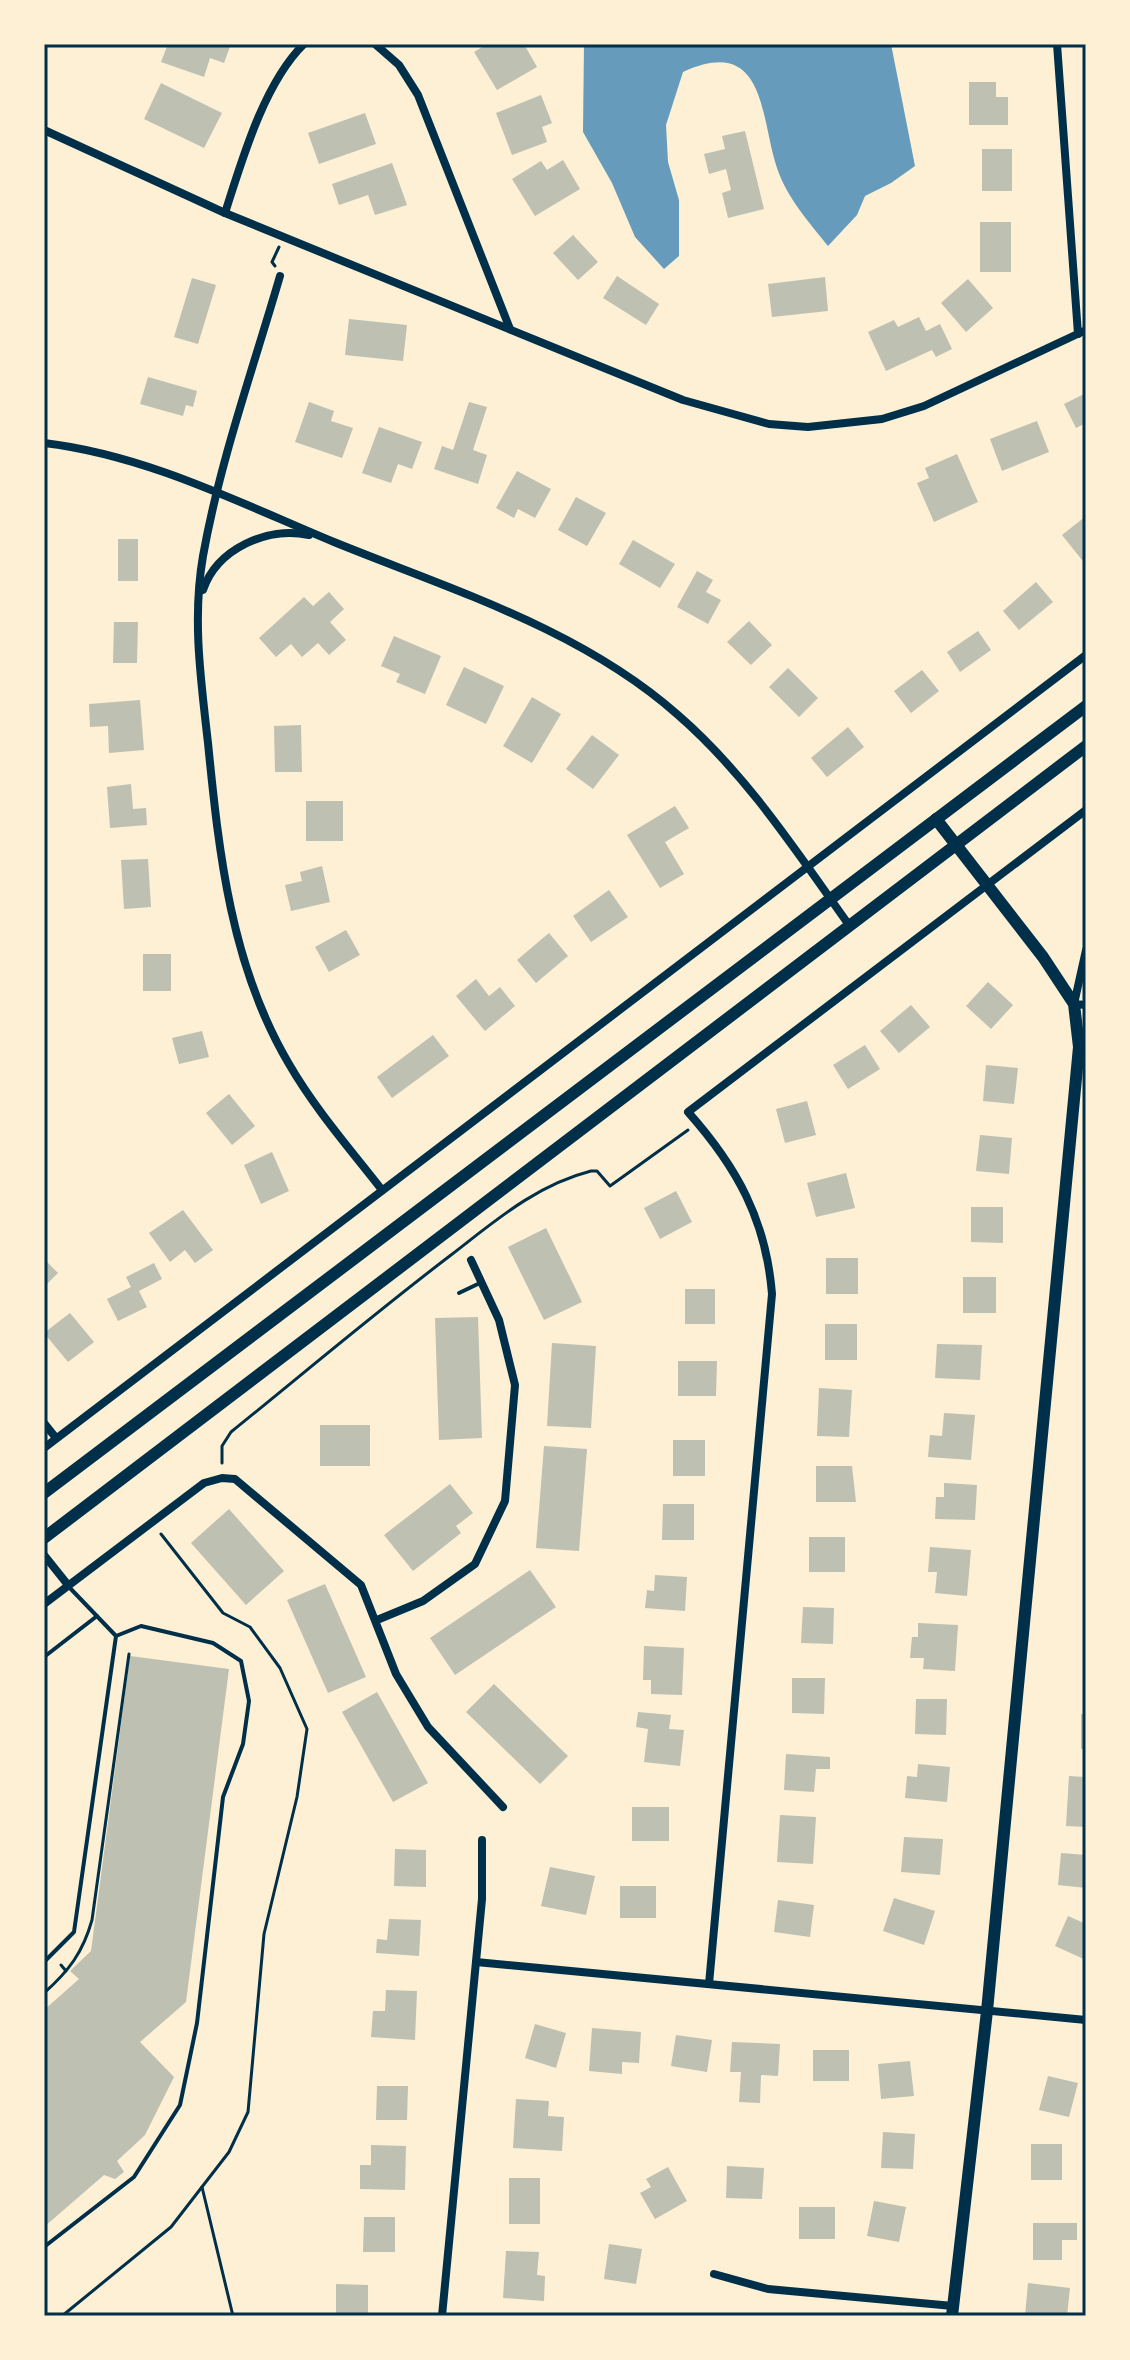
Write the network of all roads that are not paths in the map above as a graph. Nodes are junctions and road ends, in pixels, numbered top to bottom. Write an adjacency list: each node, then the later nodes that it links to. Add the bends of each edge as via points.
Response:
1 (304, 44): 5 (street, via 290,59 260,117)
2 (375, 44): 7 (street, via 399,65 418,95)
3 (1057, 44): 8 (street)
4 (44, 130): 5 (street)
5 (225, 213): 7 (street)
6 (280, 276): 10 (street)
7 (510, 329): 8 (street, via 683,400 769,424 808,427 882,419 924,406)
8 (1082, 332)
9 (44, 443): 10 (street, via 118,457)
10 (216, 493): 11 (street); 12 (street)
11 (330, 540): 12 (street, via 280,533 246,544 216,565); 19 (street, via 523,619 624,672 714,749)
12 (198, 606): 25 (street, via 222,864 245,964 288,1062)
13 (1086, 655): 19 (street)
14 (1086, 706): 17 (main road)
15 (1086, 746): 18 (main road)
16 (1086, 810): 20 (street)
17 (936, 819): 18 (main road); 21 (main road)
18 (956, 844): 20 (main road); 22 (main road)
19 (808, 867): 21 (street); 25 (street)
20 (987, 885): 24 (main road); 45 (street, via 688,1112 730,1162 747,1192 761,1227 772,1294)
21 (831, 899): 22 (street); 32 (main road)
22 (849, 925): 33 (main road)
23 (1086, 950): 24 (street)
24 (1080, 1005): 46 (main road)
25 (382, 1190): 30 (street)
26 (471, 1260): 27 (street)
27 (482, 1282): 28 (lane); 38 (street, via 499,1320 515,1385 505,1501 475,1564 423,1601)
28 (459, 1293)
29 (44, 1423): 30 (street)
30 (56, 1438): 31 (street)
31 (44, 1448)
32 (44, 1493)
33 (44, 1538)
34 (44, 1555): 35 (street)
35 (68, 1585): 36 (street); 37 (lane); 38 (street, via 204,1483 235,1479 361,1585)
36 (44, 1604)
37 (97, 1616): 39 (lane); 40 (lane)
38 (377, 1620): 41 (street, via 396,1674 428,1727)
39 (116, 1636): 43 (lane, via 74,1932); 48 (lane, via 141,1626 213,1643 241,1661 249,1701 243,1744 223,1797 197,2023 180,2105 134,2177)
40 (44, 1657)
41 (503, 1807)
42 (482, 1840): 44 (street)
43 (44, 1962)
44 (476, 1962): 45 (street); 51 (street)
45 (709, 1984): 46 (street)
46 (987, 2011): 47 (street); 50 (main road)
47 (1086, 2020)
48 (44, 2247)
49 (714, 2274): 50 (street, via 768,2289)
50 (952, 2311)
51 (442, 2316)

